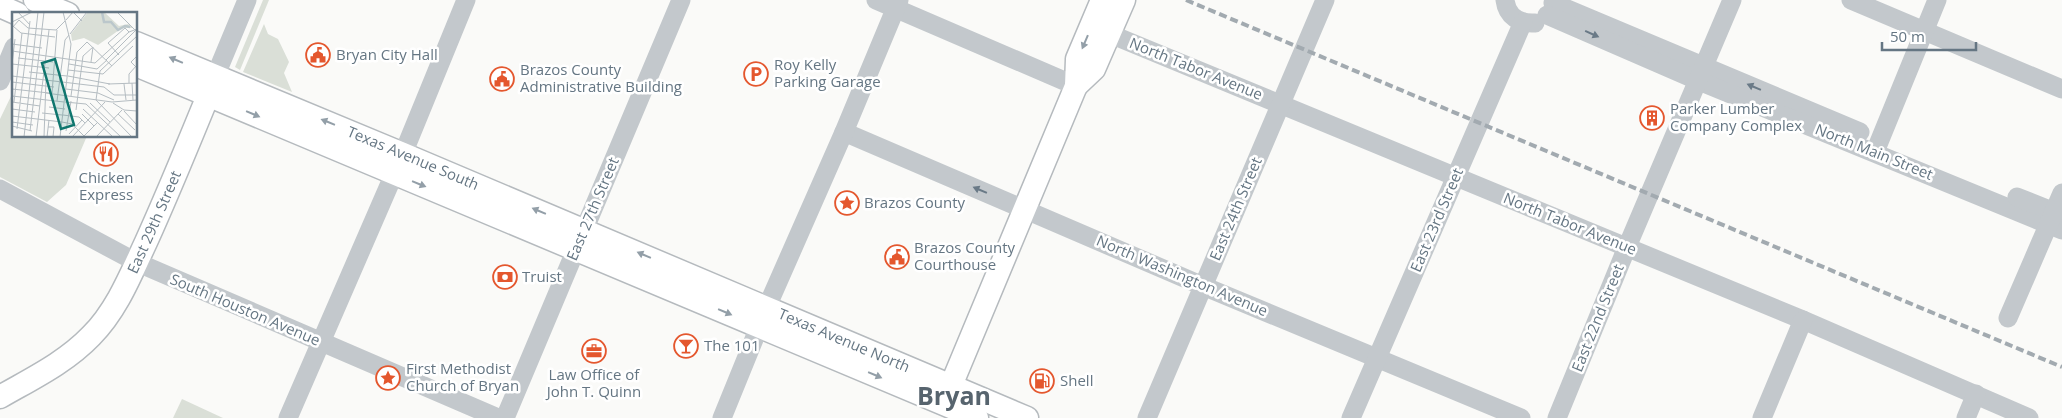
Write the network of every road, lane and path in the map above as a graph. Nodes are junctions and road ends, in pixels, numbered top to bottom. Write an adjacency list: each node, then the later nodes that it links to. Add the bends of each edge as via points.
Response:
1 (36, 0): 17 (main road)
2 (247, 0): 26 (street, East 29th Street)
3 (466, 0): 32 (street)
4 (681, 0): 39 (street, East 27th Street)
5 (876, 0): 13 (street)
6 (1102, 0): 27 (main road, one-way to 27, via 1077,59)
7 (1124, 0): 20 (main road)
8 (1325, 0): 29 (street, East 24th Street)
9 (1504, 0): 18 (street, via 1509,14)
10 (1732, 0): 24 (street, East 22nd Street)
11 (1851, 0): 19 (street)
12 (1937, 0): 19 (street)
13 (897, 4): 27 (street); 30 (street)
14 (0, 6): 16 (main road)
15 (1551, 6): 18 (street, via 1534,23); 24 (street, North Main Street)
16 (14, 12)
17 (63, 12)
18 (1523, 22): 34 (street, East 23rd Street)
19 (1924, 31): 28 (street); 31 (street)
20 (1110, 34): 27 (main road, via 1094,69); 29 (street, North Tabor Avenue)
21 (138, 44): 26 (main road, Texas Avenue South, one-way to 21)
22 (12, 52): 25 (street)
23 (138, 66): 26 (main road, Texas Avenue South)
24 (1702, 74): 31 (street, North Main Street); 40 (street, East 22nd Street)
25 (0, 81)
26 (211, 86): 32 (main road, Texas Avenue South, one-way to 26); 33 (main road, Texas Avenue South, one-way to 33); 41 (main road, East 29th Street)
27 (1076, 86): 37 (main road)
28 (2062, 89)
29 (1281, 104): 34 (street, North Tabor Avenue); 43 (street, East 24th Street)
30 (844, 132): 37 (street, North Washington Avenue, one-way to 30); 44 (street)
31 (1877, 146): 38 (street, North Main Street)
32 (403, 154): 39 (main road, Texas Avenue South, one-way to 32)
33 (394, 174): 39 (main road, Texas Avenue South, one-way to 39); 47 (street)
34 (1456, 176): 40 (street, North Tabor Avenue); 48 (street, East 23rd Street)
35 (0, 188): 41 (street, South Houston Avenue)
36 (2062, 193): 38 (street)
37 (1025, 209): 43 (street, North Washington Avenue); 51 (main road)
38 (2057, 220): 45 (street)
39 (580, 240): 42 (main road, Texas Avenue South); 54 (street, East 27th Street)
40 (1627, 247): 46 (street, North Tabor Avenue); 61 (street, East 22nd Street)
41 (136, 262): 47 (street, South Houston Avenue); 50 (main road, East 29th Street, via 124,290 92,336 56,364)
42 (684, 284): 44 (main road, Texas Avenue North)
43 (1203, 286): 48 (street, North Washington Avenue); 58 (street, East 24th Street)
44 (763, 317): 51 (main road, Texas Avenue North); 55 (street)
45 (2008, 318)
46 (1803, 320): 49 (street, North Tabor Avenue); 62 (street)
47 (321, 343): 52 (street); 53 (street, South Houston Avenue)
48 (1378, 358): 59 (street, East 23rd Street); 60 (street, North Washington Avenue)
49 (1976, 394): 63 (street); 64 (street, North Tabor Avenue)
50 (0, 397)
51 (942, 406): 56 (main road, Texas Avenue North); 57 (main road, Texas Avenue North)
52 (288, 418)
53 (498, 418)
54 (505, 418)
55 (722, 418)
56 (978, 418)
57 (1028, 418)
58 (1147, 418)
59 (1351, 418)
60 (1521, 418)
61 (1557, 418)
62 (1762, 418)
63 (1966, 418)
64 (2029, 418)

